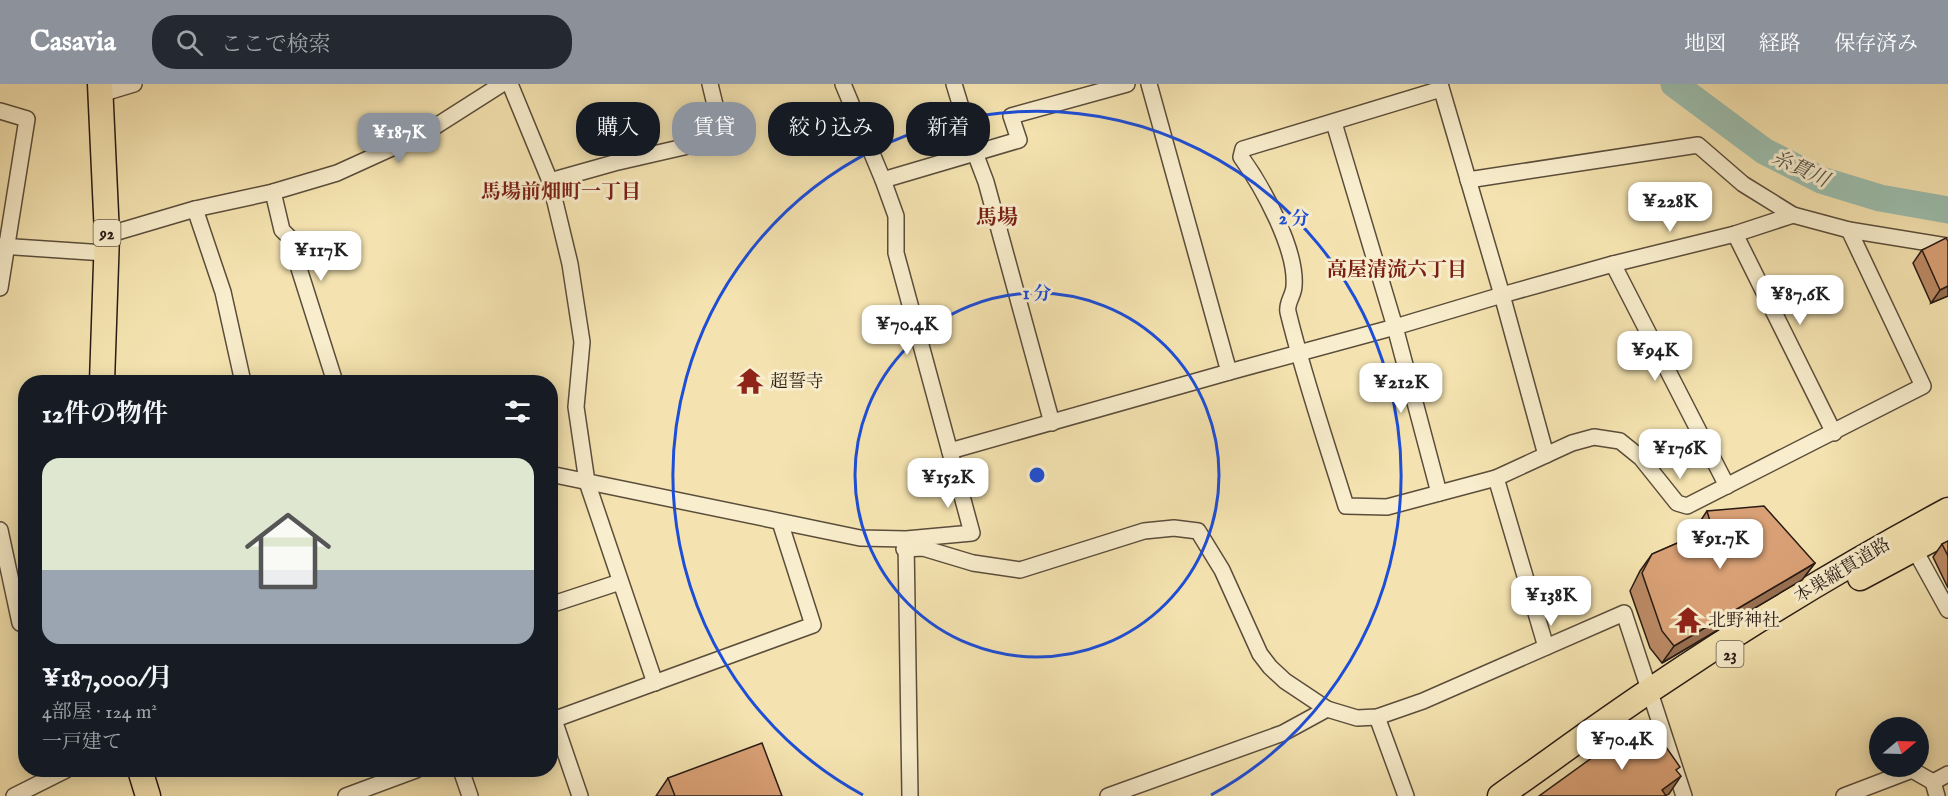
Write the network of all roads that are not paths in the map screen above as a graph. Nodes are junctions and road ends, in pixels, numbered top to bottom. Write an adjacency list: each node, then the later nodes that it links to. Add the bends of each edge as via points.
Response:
1 (134, 84): 10 (street)
2 (502, 84): 20 (street, via 425,134 337,173)
3 (510, 84): 19 (street)
4 (710, 84): 19 (street, via 723,138)
5 (843, 84): 17 (street)
6 (954, 84): 11 (street)
7 (1127, 84): 14 (street, via 1011,116 1019,140)
8 (1149, 84): 33 (street)
9 (1441, 87): 13 (street); 18 (street)
10 (101, 89): 25 (main road, 92)
11 (959, 102)
12 (0, 111): 26 (street, via 27,119)
13 (1334, 123): 31 (street); 32 (street, via 1244,149 1241,157 1257,179 1289,247 1294,287 1287,308)
14 (990, 149)
15 (965, 156): 17 (street)
16 (976, 156): 37 (street)
17 (883, 180): 39 (street, via 896,216 896,252)
18 (1468, 180): 22 (street, via 1698,145 1743,184); 30 (street)
19 (550, 181): 43 (street, via 570,264 582,342 576,407)
20 (273, 192): 21 (street); 36 (street, via 282,230 289,237)
21 (195, 208): 25 (street); 35 (street, via 223,292)
22 (1793, 215): 23 (street); 24 (street)
23 (1849, 230): 27 (street); 38 (street, via 1923,386)
24 (1735, 234): 28 (street); 38 (street)
25 (106, 244): 26 (street); 34 (main road, 92)
26 (3, 246): 29 (street)
27 (1948, 246)
28 (1614, 264): 30 (street); 44 (street)
29 (0, 288)
30 (1502, 295): 31 (street); 40 (street)
31 (1395, 327): 32 (street); 45 (street)
32 (1299, 352): 33 (street); 45 (street, via 1346,506 1387,507)
33 (1229, 372): 37 (street)
34 (102, 375)
35 (241, 375)
36 (333, 375)
37 (1052, 423): 39 (street)
38 (1834, 432): 44 (street)
39 (950, 451): 51 (street, via 972,533)
40 (1546, 455): 42 (street); 44 (street, via 1594,437 1620,441 1641,458 1677,503 1687,506)
41 (558, 476): 43 (street)
42 (1496, 478): 45 (street); 56 (street)
43 (587, 482): 47 (street); 52 (street)
44 (1727, 486)
45 (1439, 493)
46 (1948, 510): 50 (main road, 本巣縦貫道路 / 23)
47 (780, 522): 51 (street); 57 (street, via 813,625)
48 (0, 530): 55 (street)
49 (1948, 531): 50 (main road, 本巣縦貫道路 / 23)
50 (1910, 540): 54 (street); 58 (main road, 本巣縦貫道路 / 23, via 1764,633)
51 (905, 544): 59 (street, via 974,563 1020,570 1144,531 1198,531 1222,570 1260,654 1285,681); 74 (street)
52 (620, 582): 53 (street); 57 (street)
53 (558, 602)
54 (1948, 610)
55 (18, 614)
56 (1546, 647): 58 (street, via 1624,613); 60 (street)
57 (655, 683): 61 (street)
58 (1652, 697): 77 (main road, 本巣縦貫道路 / 23); 78 (main road, 本巣縦貫道路 / 23); 79 (street)
59 (1327, 709): 60 (street, via 1357,718); 75 (street, via 1284,733)
60 (1377, 717): 76 (street)
61 (558, 719)
62 (558, 737): 73 (street)
63 (1948, 774): 68 (street)
64 (52, 777): 70 (street)
65 (142, 777): 71 (main road)
66 (398, 777): 69 (street)
67 (463, 777): 72 (street)
68 (1935, 789): 80 (street, via 1912,770)
69 (356, 794)
70 (14, 796)
71 (148, 796)
72 (470, 796)
73 (580, 796)
74 (910, 796)
75 (1108, 796)
76 (1406, 796)
77 (1500, 796)
78 (1524, 796)
79 (1684, 796)
80 (1844, 796)

